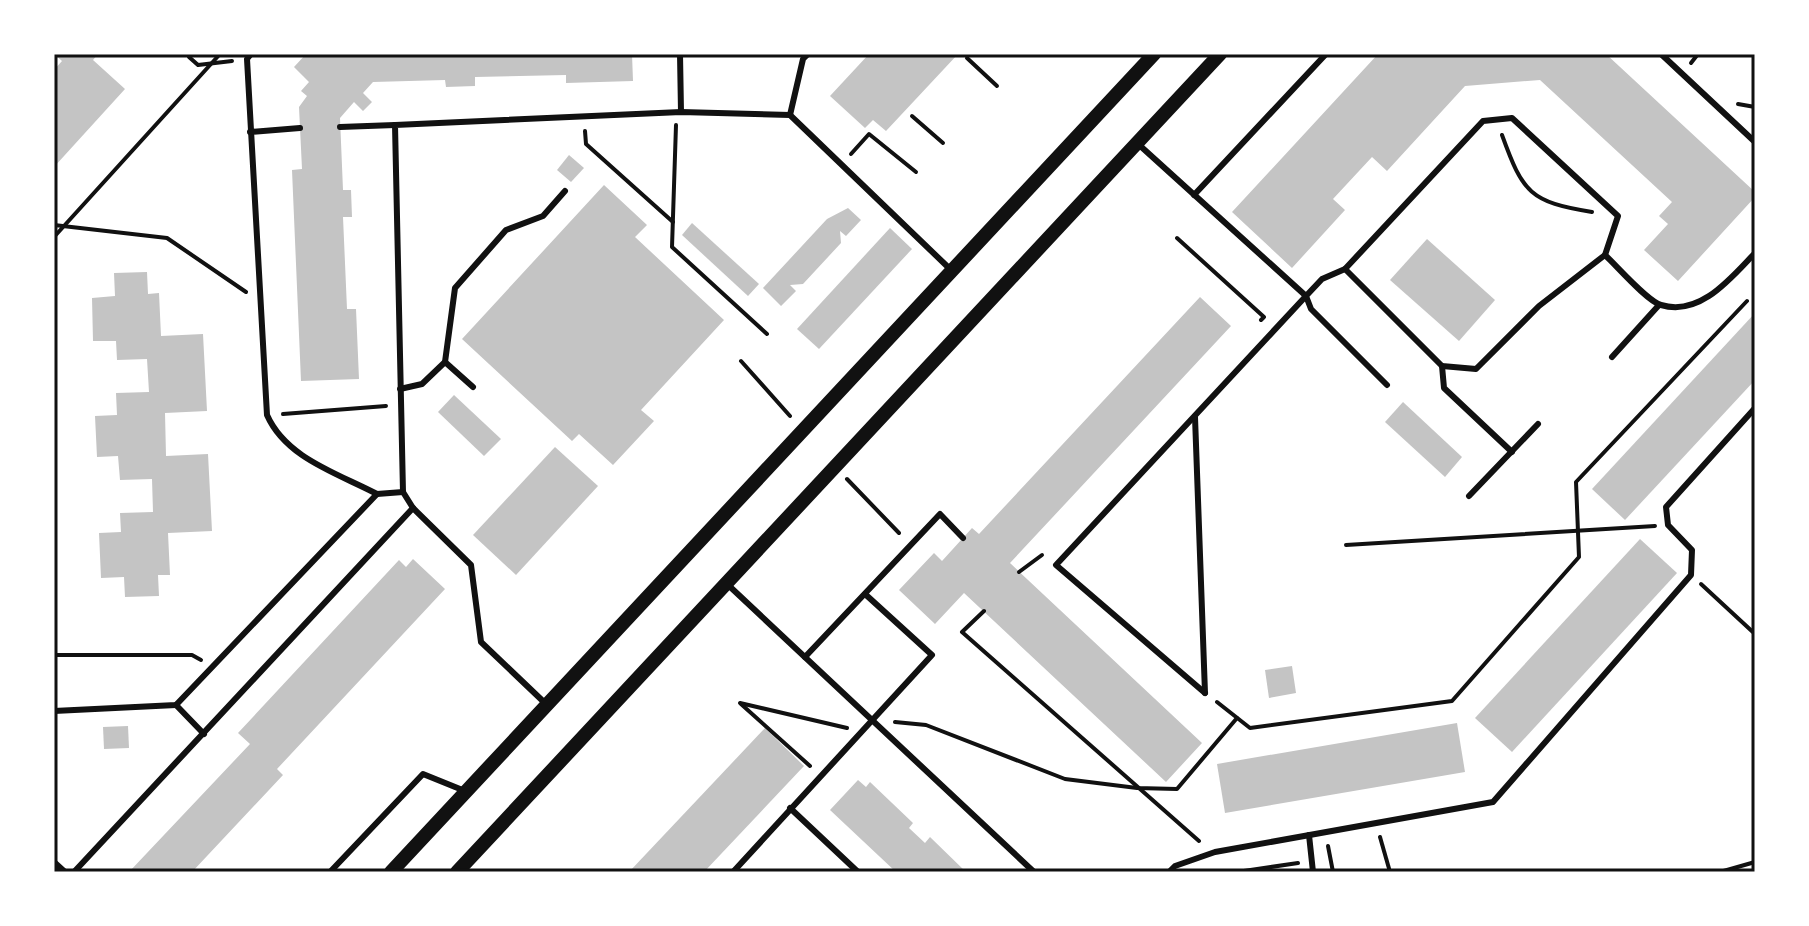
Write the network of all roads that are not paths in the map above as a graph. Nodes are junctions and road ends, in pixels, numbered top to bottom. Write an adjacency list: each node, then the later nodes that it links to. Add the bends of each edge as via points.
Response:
1 (680, 54): 8 (lane)
2 (1154, 54): 20 (street)
3 (1220, 54): 15 (street)
4 (1326, 54): 17 (lane)
5 (1661, 54): 14 (lane)
6 (249, 56): 13 (lane)
7 (803, 56): 9 (lane)
8 (681, 112): 9 (lane); 10 (lane)
9 (790, 115): 20 (lane)
10 (395, 125): 11 (lane); 29 (lane)
11 (340, 127)
12 (300, 128): 13 (lane)
13 (250, 132): 35 (lane, via 267,415 276,435 294,451)
14 (1755, 142)
15 (1137, 143): 17 (lane); 39 (street)
16 (565, 191): 25 (lane, via 543,216 506,230 455,288)
17 (1194, 195): 22 (lane)
18 (1755, 253): 23 (lane, via 1693,307)
19 (1605, 255): 21 (lane, via 1618,216 1512,118 1483,121); 23 (lane); 26 (lane, via 1539,306 1476,369)
20 (950, 269): 42 (street)
21 (1345, 269): 22 (lane, via 1322,279); 26 (lane)
22 (1306, 296): 27 (lane, via 1311,309); 31 (lane)
23 (1659, 305): 24 (lane)
24 (1612, 357)
25 (445, 362): 28 (lane); 29 (lane, via 422,384)
26 (1442, 366): 33 (lane, via 1444,388)
27 (1387, 385)
28 (473, 387)
29 (400, 389): 34 (lane)
30 (1755, 408): 49 (lane, via 1666,507 1668,525 1692,550 1691,575 1493,802)
31 (1195, 416): 31 (lane, via 1056,565 1205,693)
32 (1538, 424): 33 (lane)
33 (1512, 452): 36 (lane)
34 (403, 492): 35 (lane); 37 (lane)
35 (377, 494): 43 (lane)
36 (1469, 496)
37 (413, 508): 42 (lane, via 471,565 481,642); 46 (lane)
38 (963, 538): 40 (lane, via 940,514)
39 (726, 583): 41 (lane); 55 (street)
40 (865, 594): 41 (lane); 45 (lane, via 932,655)
41 (805, 657): 45 (lane)
42 (546, 704): 47 (street)
43 (176, 705): 44 (lane); 46 (lane)
44 (54, 711)
45 (873, 719): 48 (lane); 58 (lane)
46 (204, 734): 52 (lane)
47 (465, 791): 53 (lane, via 423,774); 54 (street)
48 (790, 808): 56 (lane); 57 (lane)
49 (1309, 835): 59 (lane, via 1215,852); 60 (lane)
50 (54, 862): 51 (lane)
51 (65, 872)
52 (74, 872)
53 (330, 872)
54 (391, 872)
55 (457, 872)
56 (733, 872)
57 (858, 872)
58 (1034, 872)
59 (1169, 872)
60 (1313, 872)

